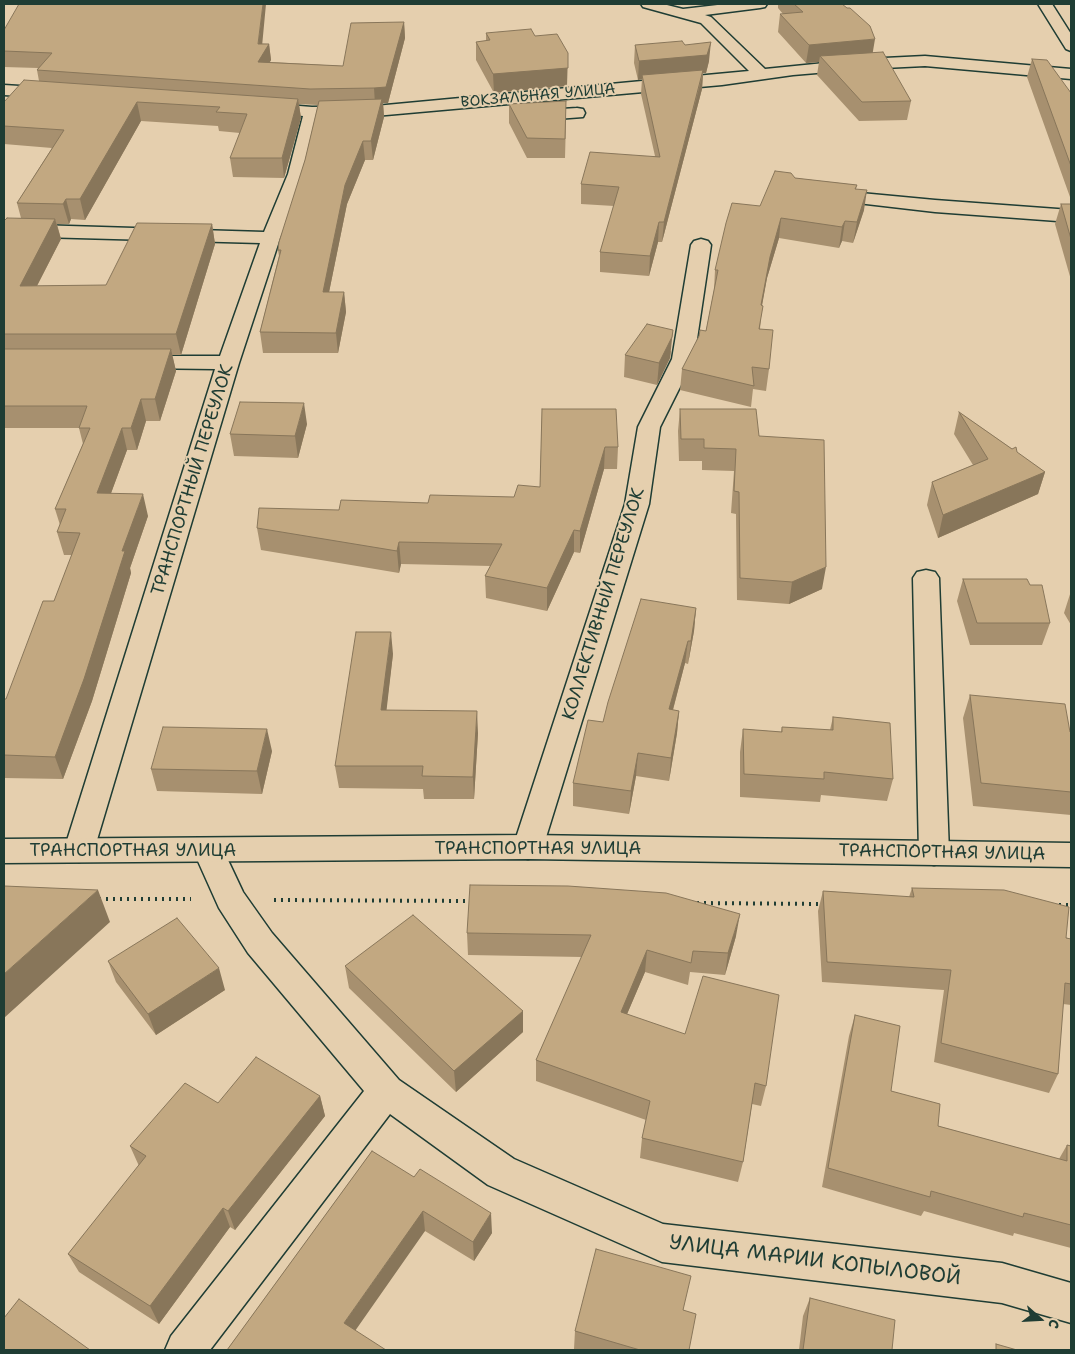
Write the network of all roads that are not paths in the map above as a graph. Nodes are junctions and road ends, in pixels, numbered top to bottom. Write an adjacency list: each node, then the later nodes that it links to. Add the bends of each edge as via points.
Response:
1 (648, 4): 4 (street)
2 (760, 4): 4 (street)
3 (1045, 4): 5 (street)
4 (686, 13): 6 (street, via 706,20)
5 (1071, 46)
6 (761, 74): 7 (street, ВОКЗАЛЬНАЯ УЛИЦА, via 925,61); 11 (street, ВОКЗАЛЬНАЯ УЛИЦА)
7 (1071, 74)
8 (4, 90): 9 (street)
9 (63, 94)
10 (249, 107): 12 (street, ВОКЗАЛЬНАЯ УЛИЦА)
11 (414, 107): 12 (street, ВОКЗАЛЬНАЯ УЛИЦА); 14 (street, via 444,115)
12 (312, 112): 19 (street, ТРАНСПОРТНЫЙ ПЕРЕУЛОК, via 297,174)
13 (577, 113): 15 (street)
14 (484, 117)
15 (512, 117)
16 (809, 193): 17 (street)
17 (1071, 216)
18 (4, 230): 19 (street)
19 (271, 238): 22 (street, ТРАНСПОРТНЫЙ ПЕРЕУЛОК)
20 (701, 245): 24 (street, КОЛЛЕКТИВНЫЙ ПЕРЕУЛОК, via 683,359 649,427 637,504)
21 (113, 362): 22 (street)
22 (228, 363): 25 (street, ТРАНСПОРТНЫЙ ПЕРЕУЛОК)
23 (926, 578): 28 (street)
24 (528, 847): 26 (street, ТРАНСПОРТНАЯ УЛИЦА); 28 (street, ТРАНСПОРТНАЯ УЛИЦА)
25 (79, 850): 26 (street, ТРАНСПОРТНАЯ УЛИЦА); 27 (street, ТРАНСПОРТНАЯ УЛИЦА)
26 (208, 850): 30 (street, УЛИЦА МАРИИ КОПЫЛОВОЙ, via 230,899 260,943)
27 (4, 851)
28 (934, 853): 29 (street, ТРАНСПОРТНАЯ УЛИЦА)
29 (1071, 855)
30 (386, 1091): 31 (street, УЛИЦА МАРИИ КОПЫЛОВОЙ, via 501,1172 662,1243 1002,1283); 32 (street)
31 (1071, 1302)
32 (185, 1350)

